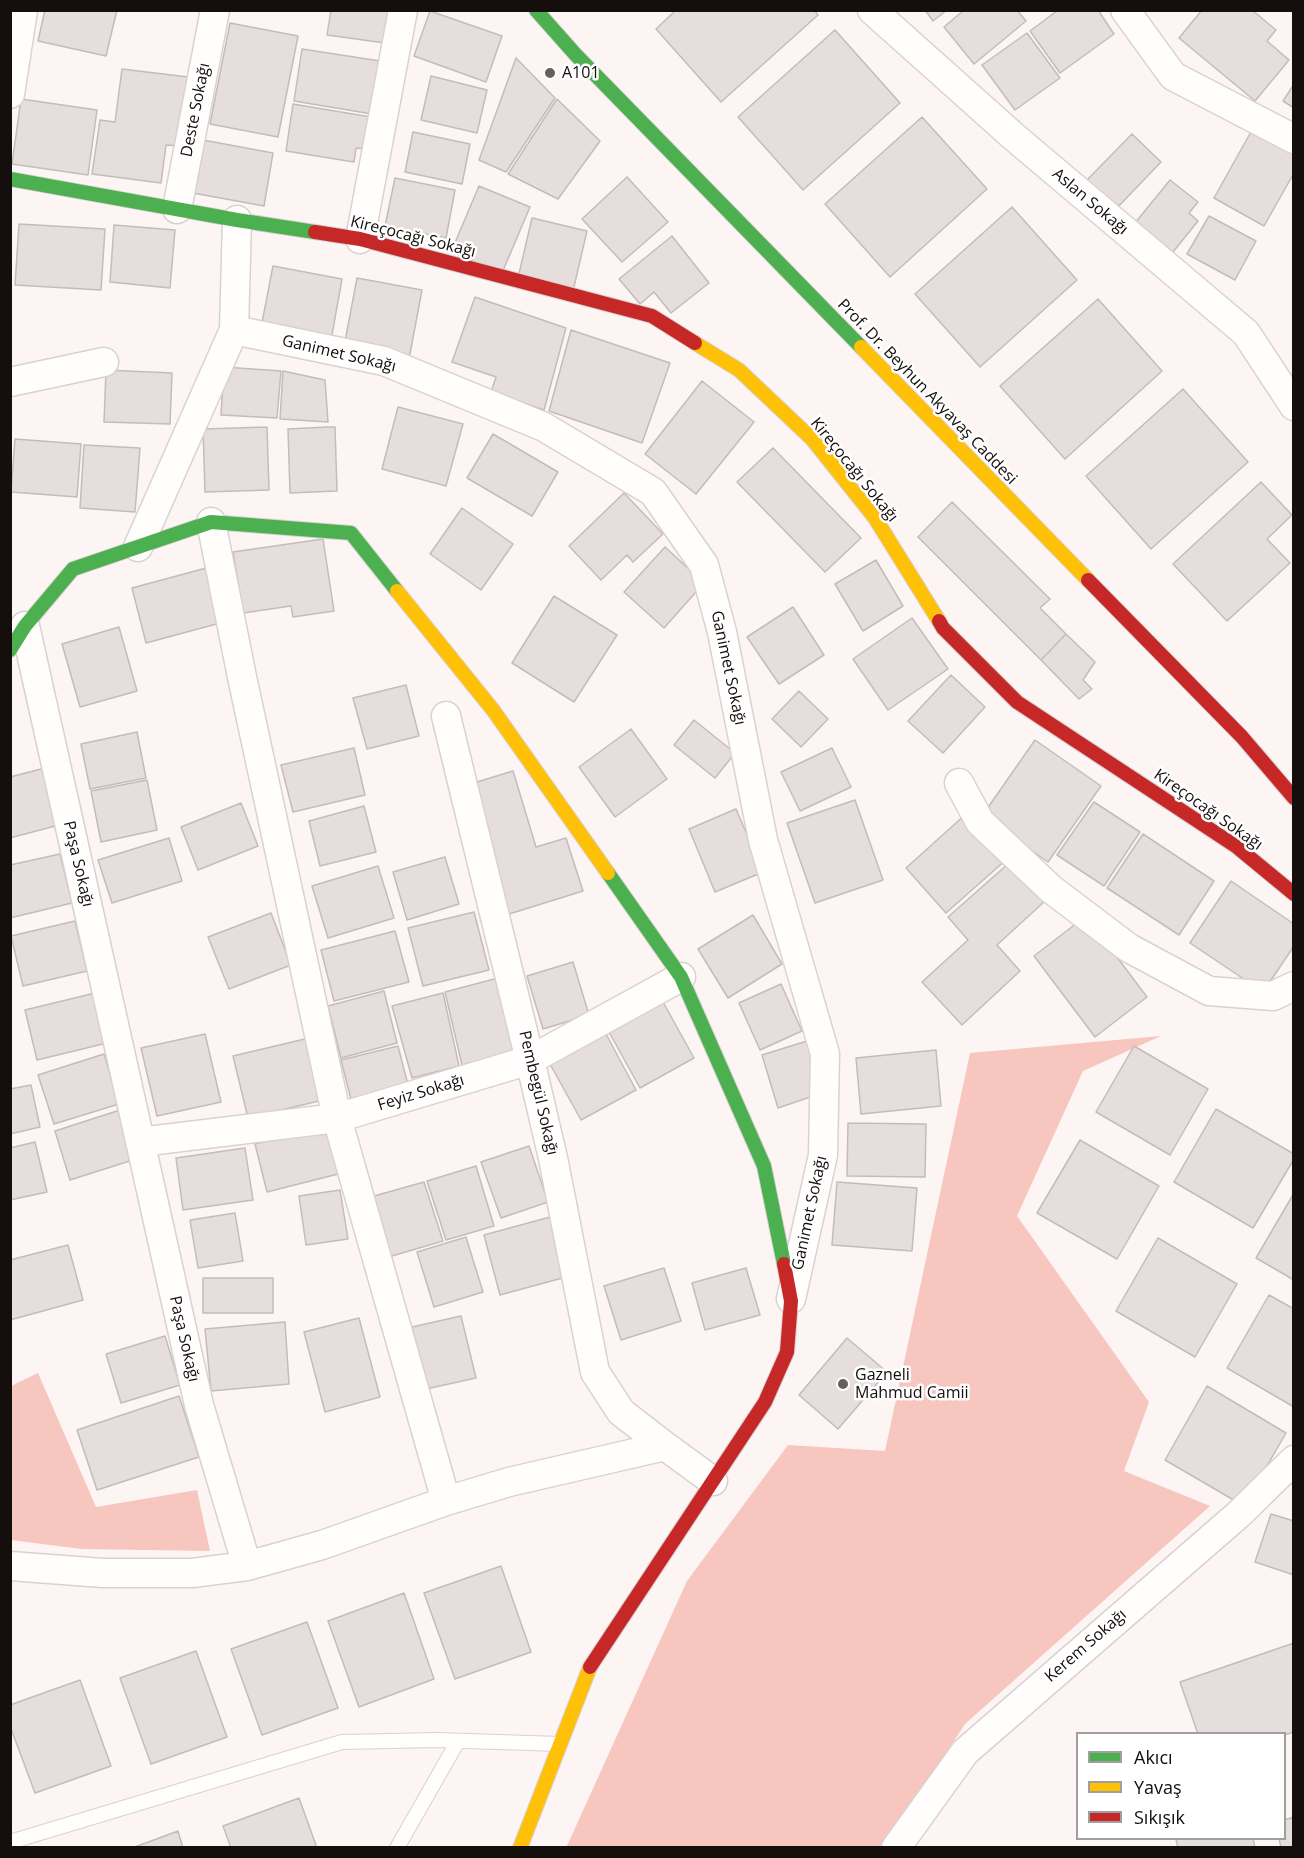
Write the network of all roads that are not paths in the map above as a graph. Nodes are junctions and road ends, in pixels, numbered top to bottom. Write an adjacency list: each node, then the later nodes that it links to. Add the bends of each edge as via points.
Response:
1 (23, 10): 7 (street)
2 (215, 10): 10 (street, Deste Sokağı)
3 (403, 10): 12 (street)
4 (536, 10): 22 (street, Prof. Dr. Beyhun Akyavaş Caddesi, via 1242,737)
5 (872, 10): 16 (street, Aslan Sokağı, via 1013,136 1246,333)
6 (1125, 10): 8 (street, via 1173,76)
7 (10, 94)
8 (1293, 139)
9 (10, 178): 10 (street, Kireçocağı Sokağı)
10 (177, 209): 11 (street, Kireçocağı Sokağı)
11 (237, 220): 12 (street, Kireçocağı Sokağı); 13 (street)
12 (360, 239): 23 (street, Kireçocağı Sokağı, via 652,316 739,370 812,439 875,518 943,628 1017,702 1237,847)
13 (234, 330): 18 (street); 29 (street, Ganimet Sokağı, via 384,361 544,427 653,492 704,565 723,632 763,840 825,1054 823,1155)
14 (104, 362): 15 (street)
15 (10, 382)
16 (1293, 406)
17 (211, 522): 18 (street); 24 (street, via 351,533 493,710); 27 (street)
18 (138, 547): 19 (street, via 73,569)
19 (18, 638): 28 (street, Paşa Sokağı)
20 (446, 716): 26 (street, Pembegül Sokağı)
21 (959, 783): 25 (street, via 980,822 1051,889 1128,948 1209,991 1273,996)
22 (1293, 798)
23 (1293, 894)
24 (681, 977): 26 (street, Feyiz Sokağı); 29 (street, via 764,1166)
25 (1293, 986)
26 (530, 1060): 27 (street, Feyiz Sokağı); 30 (street, Pembegül Sokağı, via 595,1372 621,1412)
27 (337, 1118): 28 (street, Feyiz Sokağı); 33 (street)
28 (140, 1142): 35 (street, Paşa Sokağı, via 199,1405)
29 (791, 1300): 32 (street, via 787,1352 765,1402)
30 (664, 1446): 32 (street); 33 (street, via 509,1482)
31 (1293, 1460): 41 (street, Kerem Sokağı, via 1239,1514 965,1752)
32 (712, 1482): 37 (street, via 588,1670)
33 (446, 1501): 35 (street, via 322,1545)
34 (10, 1566): 35 (street, via 104,1573 192,1573)
35 (247, 1566)
36 (458, 1741): 37 (lane); 38 (lane, via 342,1742); 39 (lane)
37 (560, 1744): 40 (street)
38 (10, 1842)
39 (397, 1848)
40 (520, 1848)
41 (896, 1848)

